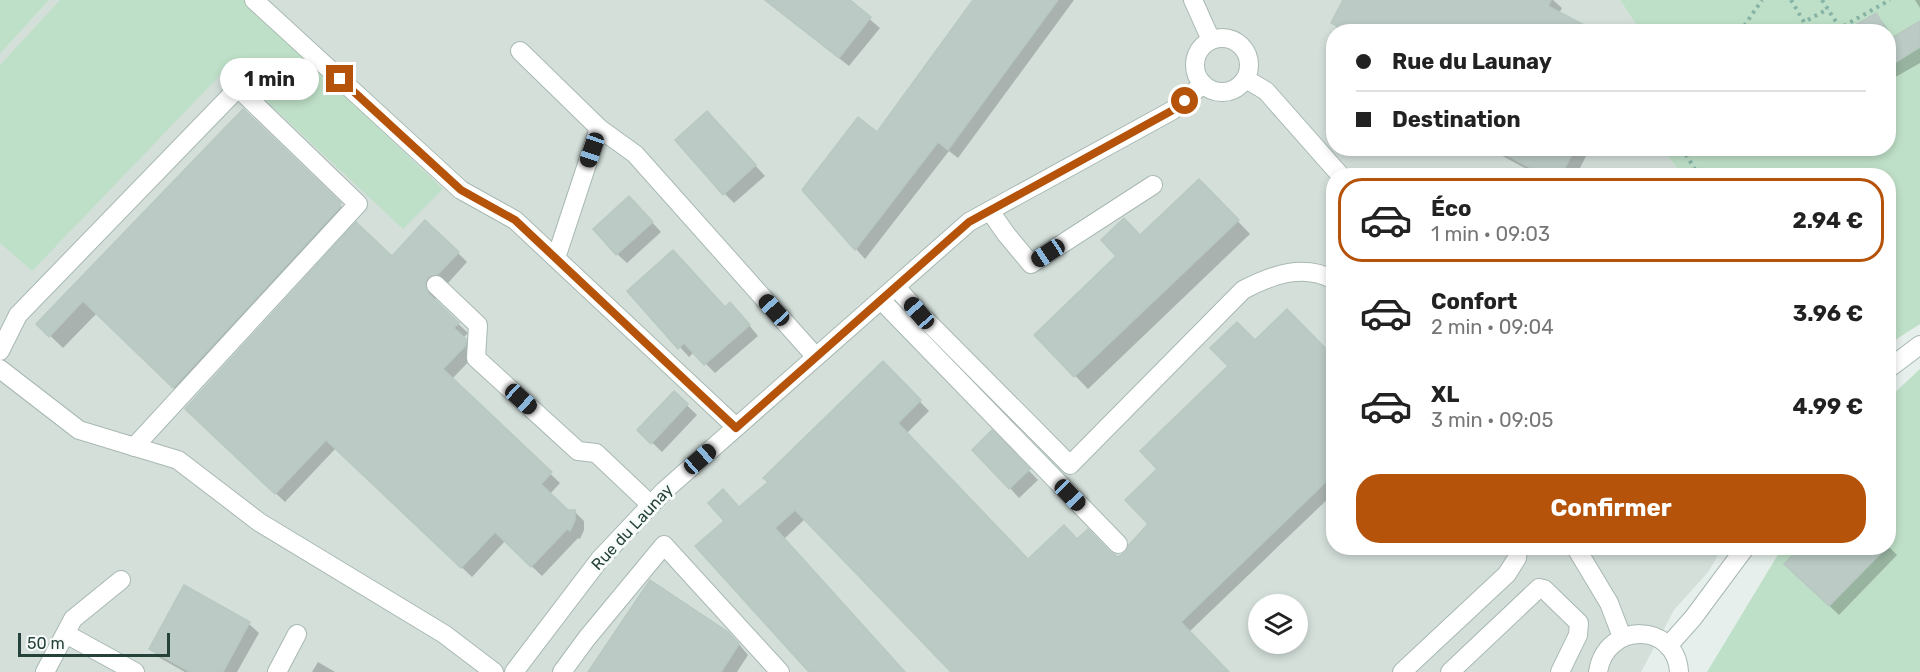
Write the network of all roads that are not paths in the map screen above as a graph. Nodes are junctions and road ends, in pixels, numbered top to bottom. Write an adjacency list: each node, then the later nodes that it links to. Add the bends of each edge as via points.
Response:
1 (254, 0): 11 (street, via 461,190 515,220)
2 (1192, 0): 3 (street)
3 (1211, 40): 5 (street, via 1228,38 1243,47 1249,62); 6 (street, via 1198,52 1196,60)
4 (519, 51): 7 (street)
5 (1246, 79): 6 (street, via 1226,92); 8 (street, via 1266,91)
6 (1203, 84): 10 (street, Rue du Launay, via 1173,110)
7 (599, 128): 11 (street); 18 (street, via 635,154)
8 (1334, 168)
9 (1153, 185): 10 (street, via 1031,264)
10 (990, 211): 14 (street, Rue du Launay, via 969,222)
11 (556, 258): 21 (street)
12 (1326, 276): 14 (street, via 1294,270 1242,290 1070,465)
13 (436, 285): 23 (street, via 478,325 476,358 578,451 596,453)
14 (896, 287): 15 (street, Rue du Launay)
15 (881, 300): 18 (street, Rue du Launay); 24 (street)
16 (1920, 345): 19 (street)
17 (0, 351): 22 (street, via 18,315 238,88 358,204)
18 (816, 357): 21 (street, Rue du Launay)
19 (1896, 363)
20 (0, 369): 22 (street, via 79,430)
21 (736, 428): 23 (street, Rue du Launay)
22 (135, 447): 36 (street, via 178,460 259,522 444,634)
23 (651, 505): 37 (street, Rue du Launay, via 600,559)
24 (1118, 544)
25 (1518, 555): 40 (street, via 1507,574)
26 (1580, 555): 31 (street, via 1609,603)
27 (1740, 555): 32 (street)
28 (121, 580): 29 (street, via 74,620)
29 (66, 634): 33 (street); 34 (street)
30 (297, 634): 35 (street)
31 (1622, 637): 32 (street, via 1647,634); 43 (street, via 1606,650)
32 (1668, 646): 44 (street)
33 (45, 672)
34 (135, 672)
35 (277, 672)
36 (494, 672)
37 (514, 672)
38 (561, 672): 39 (street, via 664,545)
39 (780, 672)
40 (1402, 672)
41 (1450, 672): 42 (street, via 1539,588 1579,623 1578,635)
42 (1560, 672)
43 (1598, 672)
44 (1679, 672)

